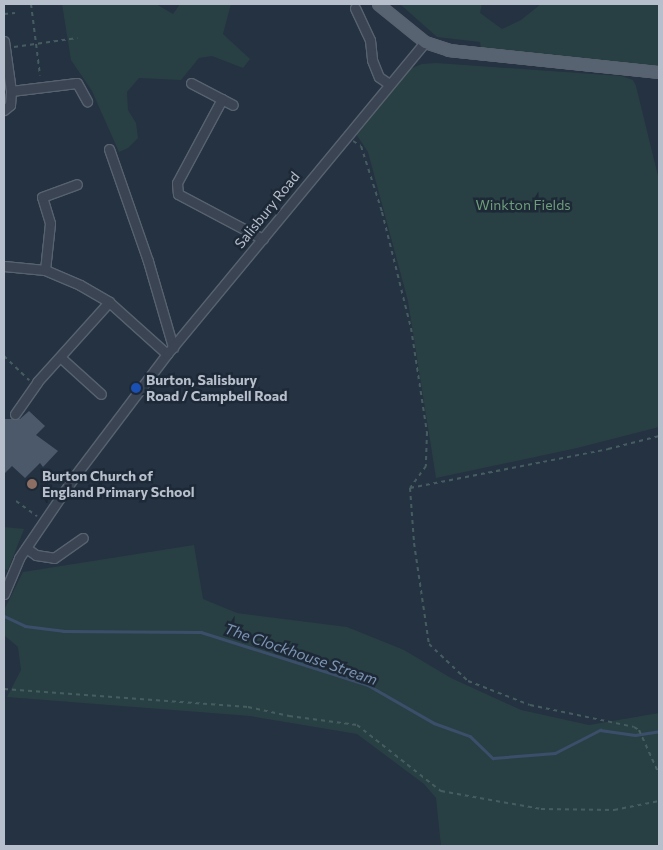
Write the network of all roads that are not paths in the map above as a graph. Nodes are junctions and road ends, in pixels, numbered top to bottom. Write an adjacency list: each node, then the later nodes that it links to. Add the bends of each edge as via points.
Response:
1 (378, 4): 4 (main road)
2 (354, 8): 7 (street, via 370,40 372,60 379,77)
3 (4, 41): 8 (street)
4 (424, 42): 5 (main road, via 472,54); 7 (street, Salisbury Road)
5 (659, 72)
6 (191, 83): 9 (street)
7 (388, 83): 15 (street, Salisbury Road)
8 (11, 91): 10 (street, via 77,83); 12 (street, via 10,105)
9 (222, 99): 11 (street); 15 (street, via 177,183 178,194)
10 (87, 101)
11 (233, 105)
12 (4, 110)
13 (109, 149): 19 (street, via 148,261)
14 (77, 184): 17 (street, via 42,197 50,223)
15 (263, 239): 19 (street, Salisbury Road)
16 (4, 266): 17 (street)
17 (45, 270): 18 (street)
18 (109, 302): 19 (street); 20 (street)
19 (170, 350): 24 (street, Salisbury Road)
20 (60, 357): 21 (street); 22 (street, via 36,383)
21 (101, 394)
22 (15, 414)
23 (83, 538): 24 (street, via 54,558 36,555)
24 (26, 548): 25 (street, Salisbury Road)
25 (4, 594)

